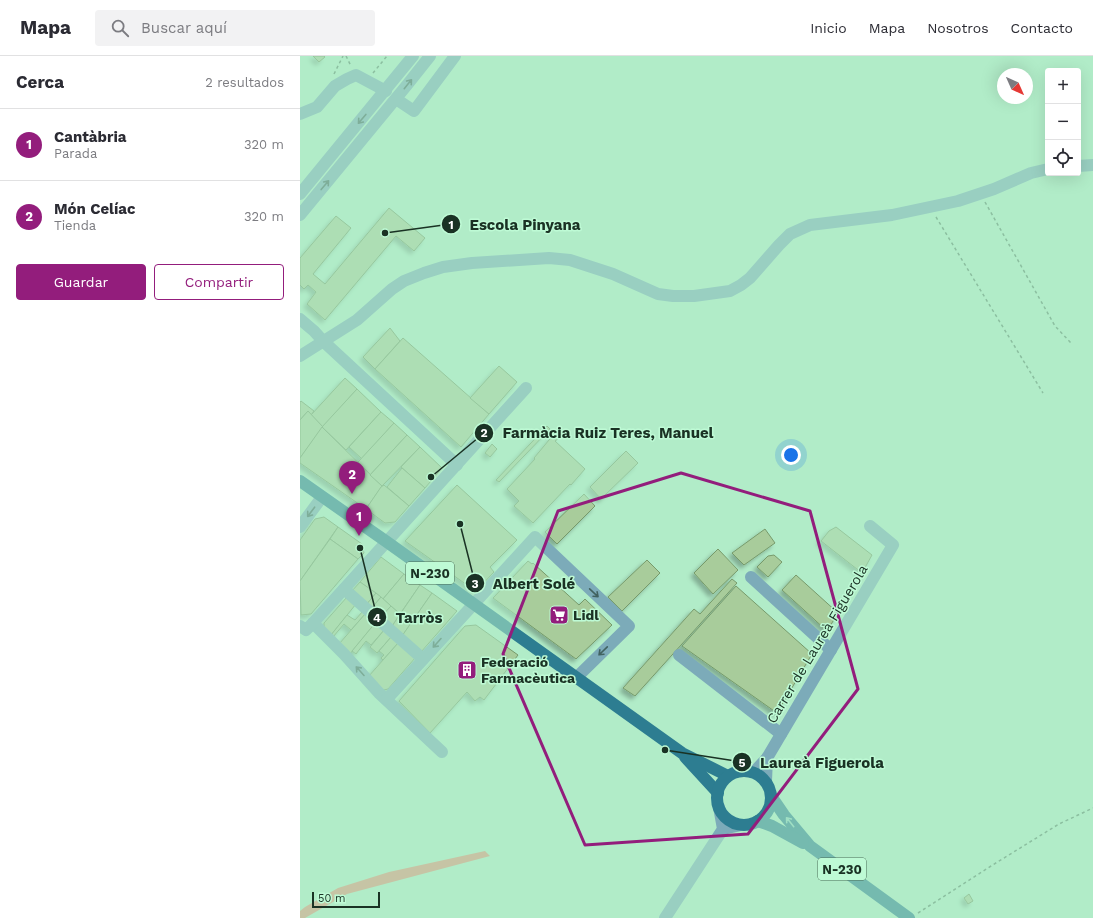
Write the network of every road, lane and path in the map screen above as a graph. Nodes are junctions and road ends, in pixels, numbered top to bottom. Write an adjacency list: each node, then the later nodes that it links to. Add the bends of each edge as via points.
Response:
1 (387, 56): 5 (path)
2 (413, 56): 6 (street)
3 (430, 56): 7 (street, one-way to 3)
4 (455, 56): 7 (street, via 414,111)
5 (368, 80): 6 (street); 8 (street, via 356,75 347,79 335,86 317,107)
6 (386, 91): 12 (street, one-way to 12)
7 (396, 99): 15 (street, one-way to 7)
8 (300, 114)
9 (1093, 165): 10 (street)
10 (1081, 166)
11 (1045, 170): 13 (street)
12 (300, 194)
13 (980, 194): 14 (street); 18 (path, via 1055,326)
14 (929, 207): 17 (street, via 892,215 810,226 790,234 741,285 730,291 694,296 658,294 570,260 550,258 443,267 404,281 357,320); 21 (path)
15 (300, 214)
16 (300, 318): 17 (street)
17 (323, 341): 19 (street); 22 (street)
18 (1071, 343)
19 (300, 356)
20 (526, 388): 22 (street)
21 (1043, 393)
22 (457, 464): 27 (street)
23 (300, 481): 24 (main road, N-230)
24 (322, 497): 26 (street, one-way to 26); 27 (main road, N-230)
25 (870, 526): 32 (street, Carrer de Laureà Figuerola, via 893,545)
26 (300, 527)
27 (388, 542): 29 (street); 30 (main road, N-230)
28 (751, 577): 32 (street)
29 (344, 589): 31 (street); 34 (street)
30 (473, 604): 34 (street, one-way to 34); 35 (main road, N-230); 35 (street, one-way to 35, via 535,537 629,626)
31 (306, 626): 36 (street, one-way to 31, via 344,654)
32 (831, 650): 37 (street, Carrer de Laureà Figuerola)
33 (679, 655): 37 (street)
34 (423, 659): 36 (street)
35 (577, 677): 39 (main road, N-230)
36 (387, 699): 38 (street)
37 (781, 734): 40 (street, Carrer de Laureà Figuerola)
38 (442, 752)
39 (682, 753): 42 (main road, N-230); 44 (main road, N-230)
40 (767, 758): 41 (street, Carrer de Laureà Figuerola); 43 (street, Carrer de Laureà Figuerola)
41 (754, 772): 42 (main road, via 745,770); 43 (main road)
42 (728, 776): 44 (main road)
43 (766, 781): 45 (main road, N-230)
44 (718, 793): 46 (main road)
45 (771, 796): 48 (main road, via 768,810); 51 (main road, N-230, one-way to 45)
46 (719, 808): 49 (main road, via 728,819); 50 (street)
47 (1093, 808): 53 (path, via 1052,829)
48 (758, 821): 49 (main road); 51 (main road, N-230)
49 (741, 824): 50 (street)
50 (723, 829): 52 (street)
51 (810, 846): 53 (main road, N-230)
52 (665, 918)
53 (909, 918)

